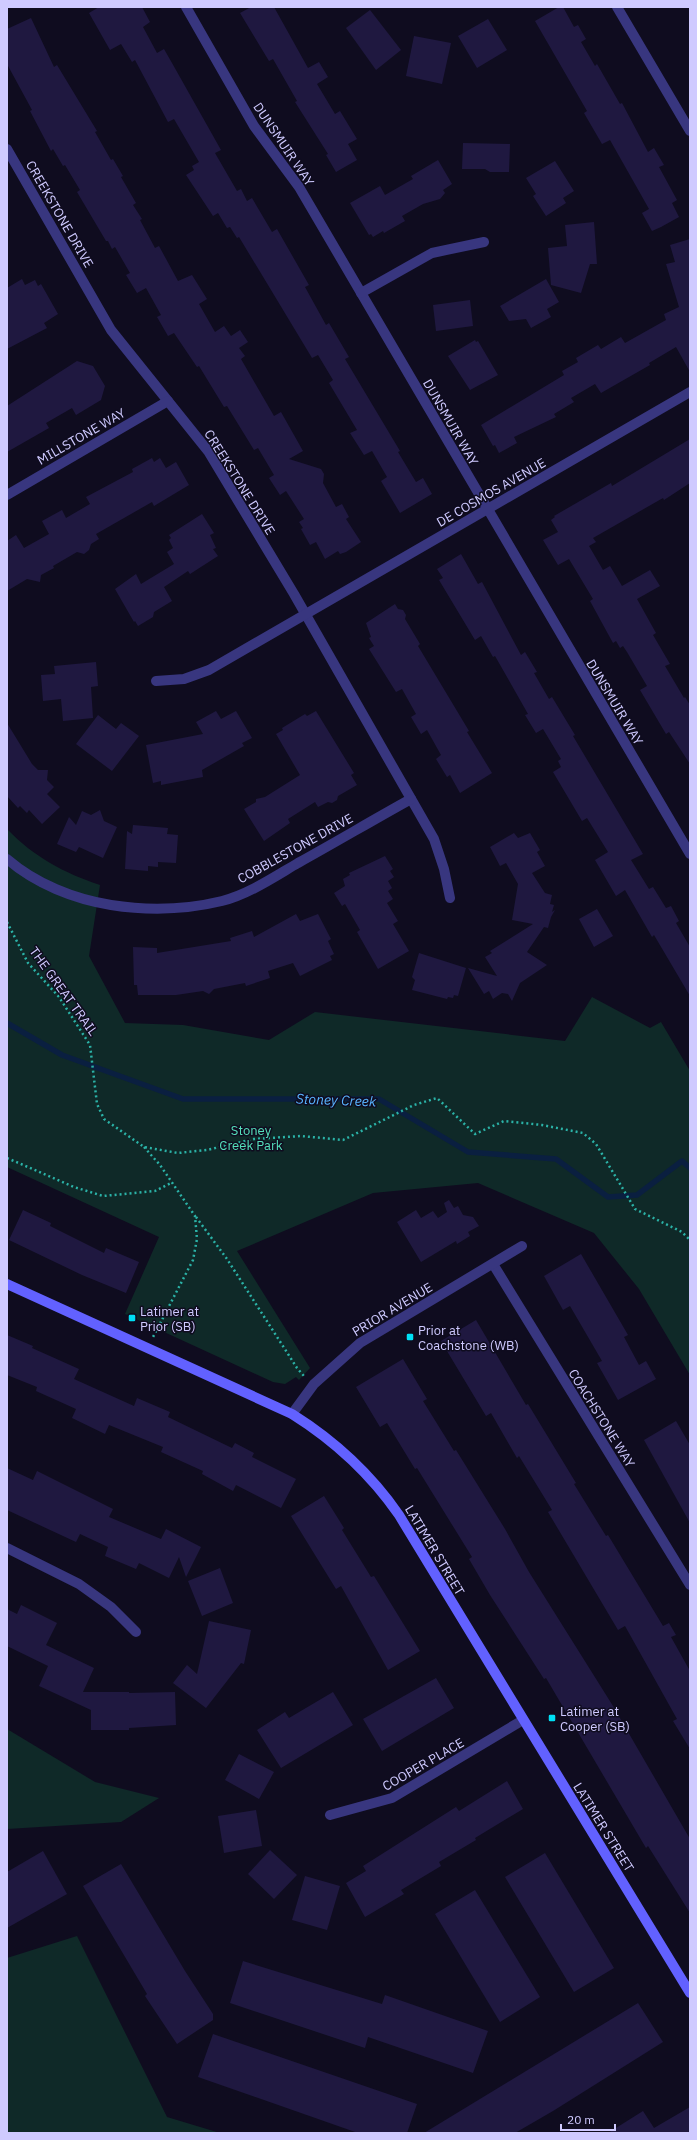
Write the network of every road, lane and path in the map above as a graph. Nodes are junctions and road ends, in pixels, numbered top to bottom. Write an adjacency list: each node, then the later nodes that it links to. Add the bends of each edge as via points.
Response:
1 (186, 7): 6 (street, DUNSMUIR WAY, via 254,126 299,187)
2 (617, 7): 3 (street)
3 (690, 131)
4 (7, 149): 8 (street, CREEKSTONE DRIVE, via 111,330)
5 (484, 242): 6 (street, via 432,253)
6 (360, 293): 10 (street, DUNSMUIR WAY)
7 (690, 392): 10 (street, DE COSMOS AVENUE)
8 (168, 401): 9 (street, MILLSTONE WAY); 11 (street, CREEKSTONE DRIVE, via 208,451)
9 (7, 495)
10 (487, 509): 11 (street, DE COSMOS AVENUE); 14 (street, DUNSMUIR WAY)
11 (305, 613): 12 (street, DE COSMOS AVENUE, via 209,670 184,679); 13 (street, CREEKSTONE DRIVE)
12 (156, 681)
13 (411, 799): 15 (street, COBBLESTONE DRIVE, via 264,883 224,900 182,909 139,909 93,902 40,881); 16 (street, CREEKSTONE DRIVE, via 434,839)
14 (690, 854)
15 (7, 859)
16 (450, 898)
17 (7, 922): 18 (path, THE GREAT TRAIL, via 28,963 59,997 90,1045 97,1104 104,1119)
18 (144, 1147): 20 (path); 22 (path, THE GREAT TRAIL, via 178,1153 207,1150 254,1139 301,1136 343,1140 414,1105 437,1098 476,1134 504,1121 583,1133 596,1144 635,1209 682,1232)
19 (7, 1158): 20 (path, via 74,1187 103,1196 155,1191)
20 (171, 1183): 21 (path)
21 (195, 1216): 26 (path, via 198,1239 193,1260); 27 (path, via 227,1259 297,1368)
22 (690, 1240)
23 (522, 1246): 24 (street, PRIOR AVENUE)
24 (492, 1264): 27 (street, PRIOR AVENUE, via 360,1343); 30 (street, COACHSTONE WAY)
25 (7, 1284): 26 (street, LATIMER STREET)
26 (148, 1348): 28 (street, LATIMER STREET)
27 (314, 1384): 28 (street, PRIOR AVENUE)
28 (292, 1414): 32 (street, LATIMER STREET, via 332,1441 385,1495)
29 (7, 1548): 31 (street, via 79,1584 111,1607)
30 (690, 1585)
31 (136, 1632)
32 (523, 1720): 33 (street, COOPER PLACE, via 392,1798); 34 (street, LATIMER STREET)
33 (330, 1815)
34 (690, 1993)

